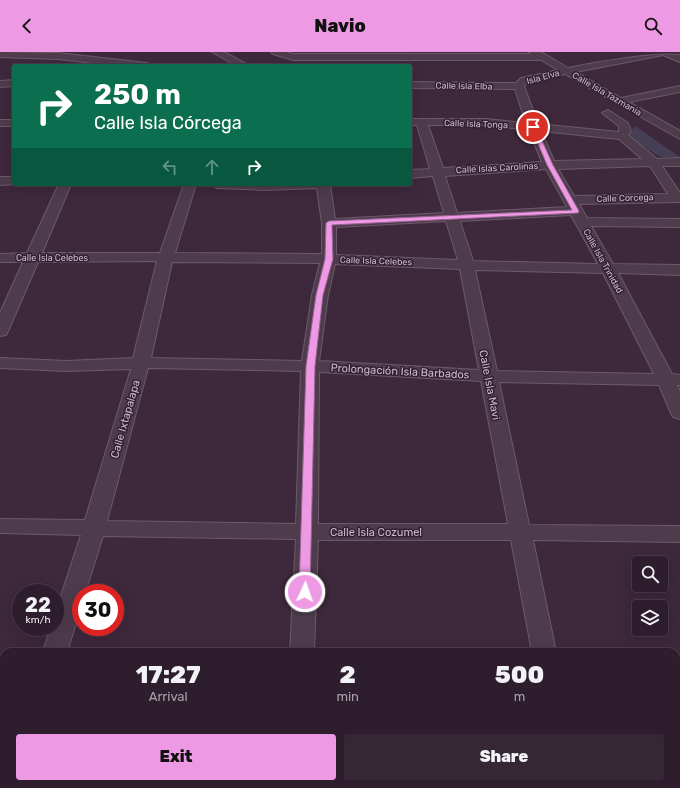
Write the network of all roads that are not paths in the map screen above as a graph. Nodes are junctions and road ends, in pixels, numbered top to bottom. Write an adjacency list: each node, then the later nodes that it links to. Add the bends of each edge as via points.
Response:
1 (217, 52): 10 (street)
2 (276, 52): 11 (street, via 293,57)
3 (664, 52): 7 (street); 13 (street, Isla Elva)
4 (0, 54): 6 (street)
5 (538, 54): 13 (street, Calle Isla Tazmania); 14 (street)
6 (73, 57): 8 (street); 9 (street)
7 (680, 59)
8 (63, 64)
9 (131, 64)
10 (241, 64)
11 (399, 64)
12 (412, 65): 14 (street)
13 (568, 71): 14 (street, Isla Elva); 21 (street, Calle Isla Tazmania)
14 (521, 72): 19 (street, Calle Isla Elba); 26 (street, Calle Isla Trinidad)
15 (0, 77): 16 (street)
16 (12, 78)
17 (12, 83): 18 (street)
18 (0, 84)
19 (412, 85)
20 (680, 89): 21 (street)
21 (620, 101): 28 (street, Calle Isla Tazmania)
22 (608, 113): 27 (street, via 624,125 625,131)
23 (416, 122): 26 (street, Calle Isla Tonga, via 486,122); 32 (street, Calle Isla Mavi)
24 (0, 123): 25 (street)
25 (12, 123)
26 (533, 127): 27 (street, Calle Isla Tonga); 31 (street, Calle Isla Trinidad)
27 (622, 136): 29 (street)
28 (680, 136)
29 (653, 162): 30 (street, Calle Islas Carolinas); 31 (street, Calle Islas Carolinas); 39 (street)
30 (680, 162)
31 (550, 165): 32 (street, Calle Islas Carolinas); 40 (street, Calle Isla Trinidad)
32 (437, 172): 33 (street, Calle Islas Carolinas); 41 (street, Calle Isla Mavi)
33 (412, 174)
34 (0, 181): 35 (street)
35 (12, 181)
36 (64, 186): 46 (street)
37 (189, 186): 44 (street, Calle Ixtapalapa)
38 (323, 186): 43 (street)
39 (678, 197): 40 (street, Calle Corcega)
40 (576, 211): 41 (street); 42 (street); 49 (street, Calle Isla Trinidad)
41 (452, 217): 43 (street); 48 (street, Calle Isla Mavi)
42 (680, 222)
43 (329, 223): 47 (street)
44 (166, 257): 46 (street, Calle Isla Celebes); 47 (street, Calle Isla Celebes); 53 (street, Calle Ixtapalapa)
45 (0, 258): 46 (street, Calle Isla Celebes)
46 (33, 258): 51 (street)
47 (329, 259): 48 (street, Calle Isla Celebes); 54 (street, via 320,295)
48 (467, 265): 49 (street, Calle Isla Celebes); 55 (street, Calle Isla Mavi)
49 (608, 268): 50 (street, Calle Isla Celebes); 56 (street, Calle Isla Trinidad)
50 (680, 270)
51 (0, 330)
52 (0, 363): 53 (street, Prolongación Isla Barbados, via 66,366)
53 (140, 363): 54 (street, Prolongación Isla Barbados); 59 (street, Calle Ixtapalapa)
54 (310, 366): 55 (street, Prolongación Isla Barbados); 60 (street)
55 (488, 376): 56 (street, Prolongación Isla Barbados); 61 (street, Calle Isla Mavi)
56 (673, 380): 57 (street, Calle Isla Trinidad)
57 (680, 413)
58 (0, 526): 59 (street, Calle Isla Cozumel)
59 (94, 528): 60 (street, Calle Isla Cozumel); 63 (street, Calle Ixtapalapa)
60 (307, 532): 61 (street, Calle Isla Cozumel); 64 (street)
61 (519, 532): 62 (street, Calle Isla Cozumel); 65 (street, Calle Isla Mavi)
62 (680, 534)
63 (56, 648)
64 (302, 648)
65 (543, 648)

